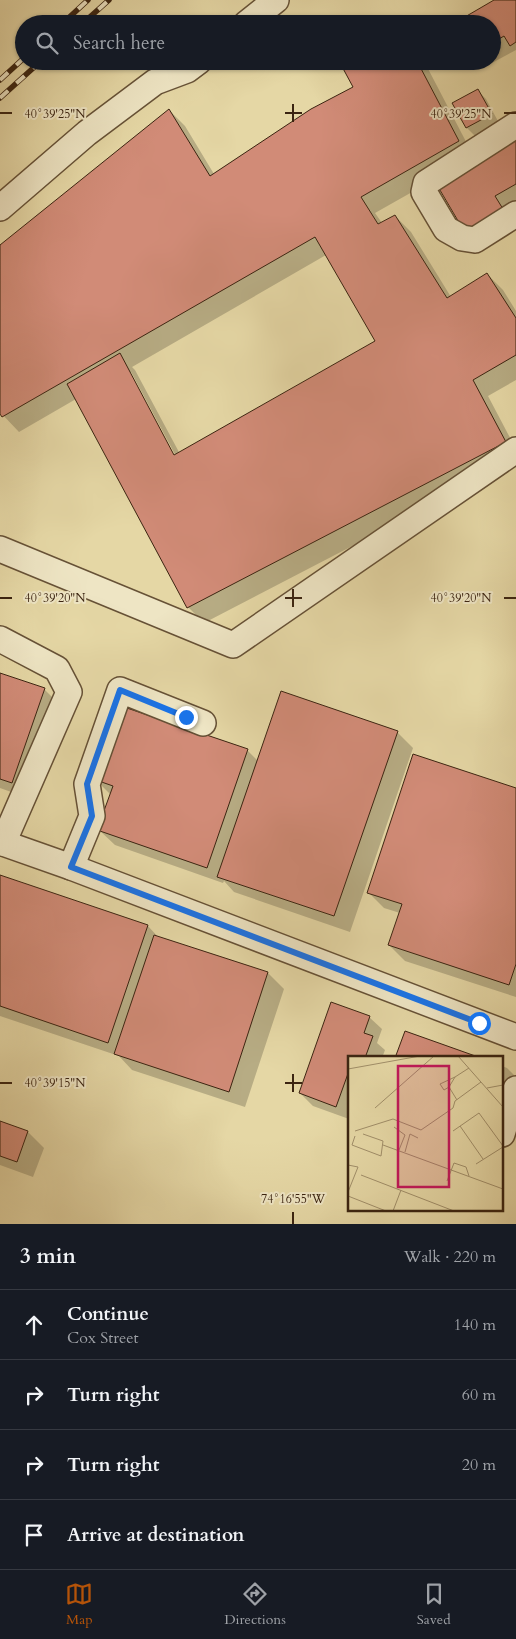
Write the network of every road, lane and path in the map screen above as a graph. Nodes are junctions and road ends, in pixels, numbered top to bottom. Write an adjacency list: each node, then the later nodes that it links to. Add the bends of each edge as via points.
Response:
1 (276, 0): 2 (street)
2 (257, 15)
3 (187, 70): 5 (street, via 155,82 87,133)
4 (516, 125): 6 (street, via 426,182 424,192 446,229 462,238 475,240)
5 (0, 208)
6 (516, 214)
7 (516, 450): 8 (street, via 233,645)
8 (0, 549)
9 (0, 639): 11 (street, via 57,669 69,692)
10 (203, 723): 12 (street, via 120,690 87,784 92,816)
11 (2, 843): 12 (street)
12 (71, 867): 13 (street)
13 (516, 1037)
14 (516, 1089): 15 (street)
15 (504, 1128)

